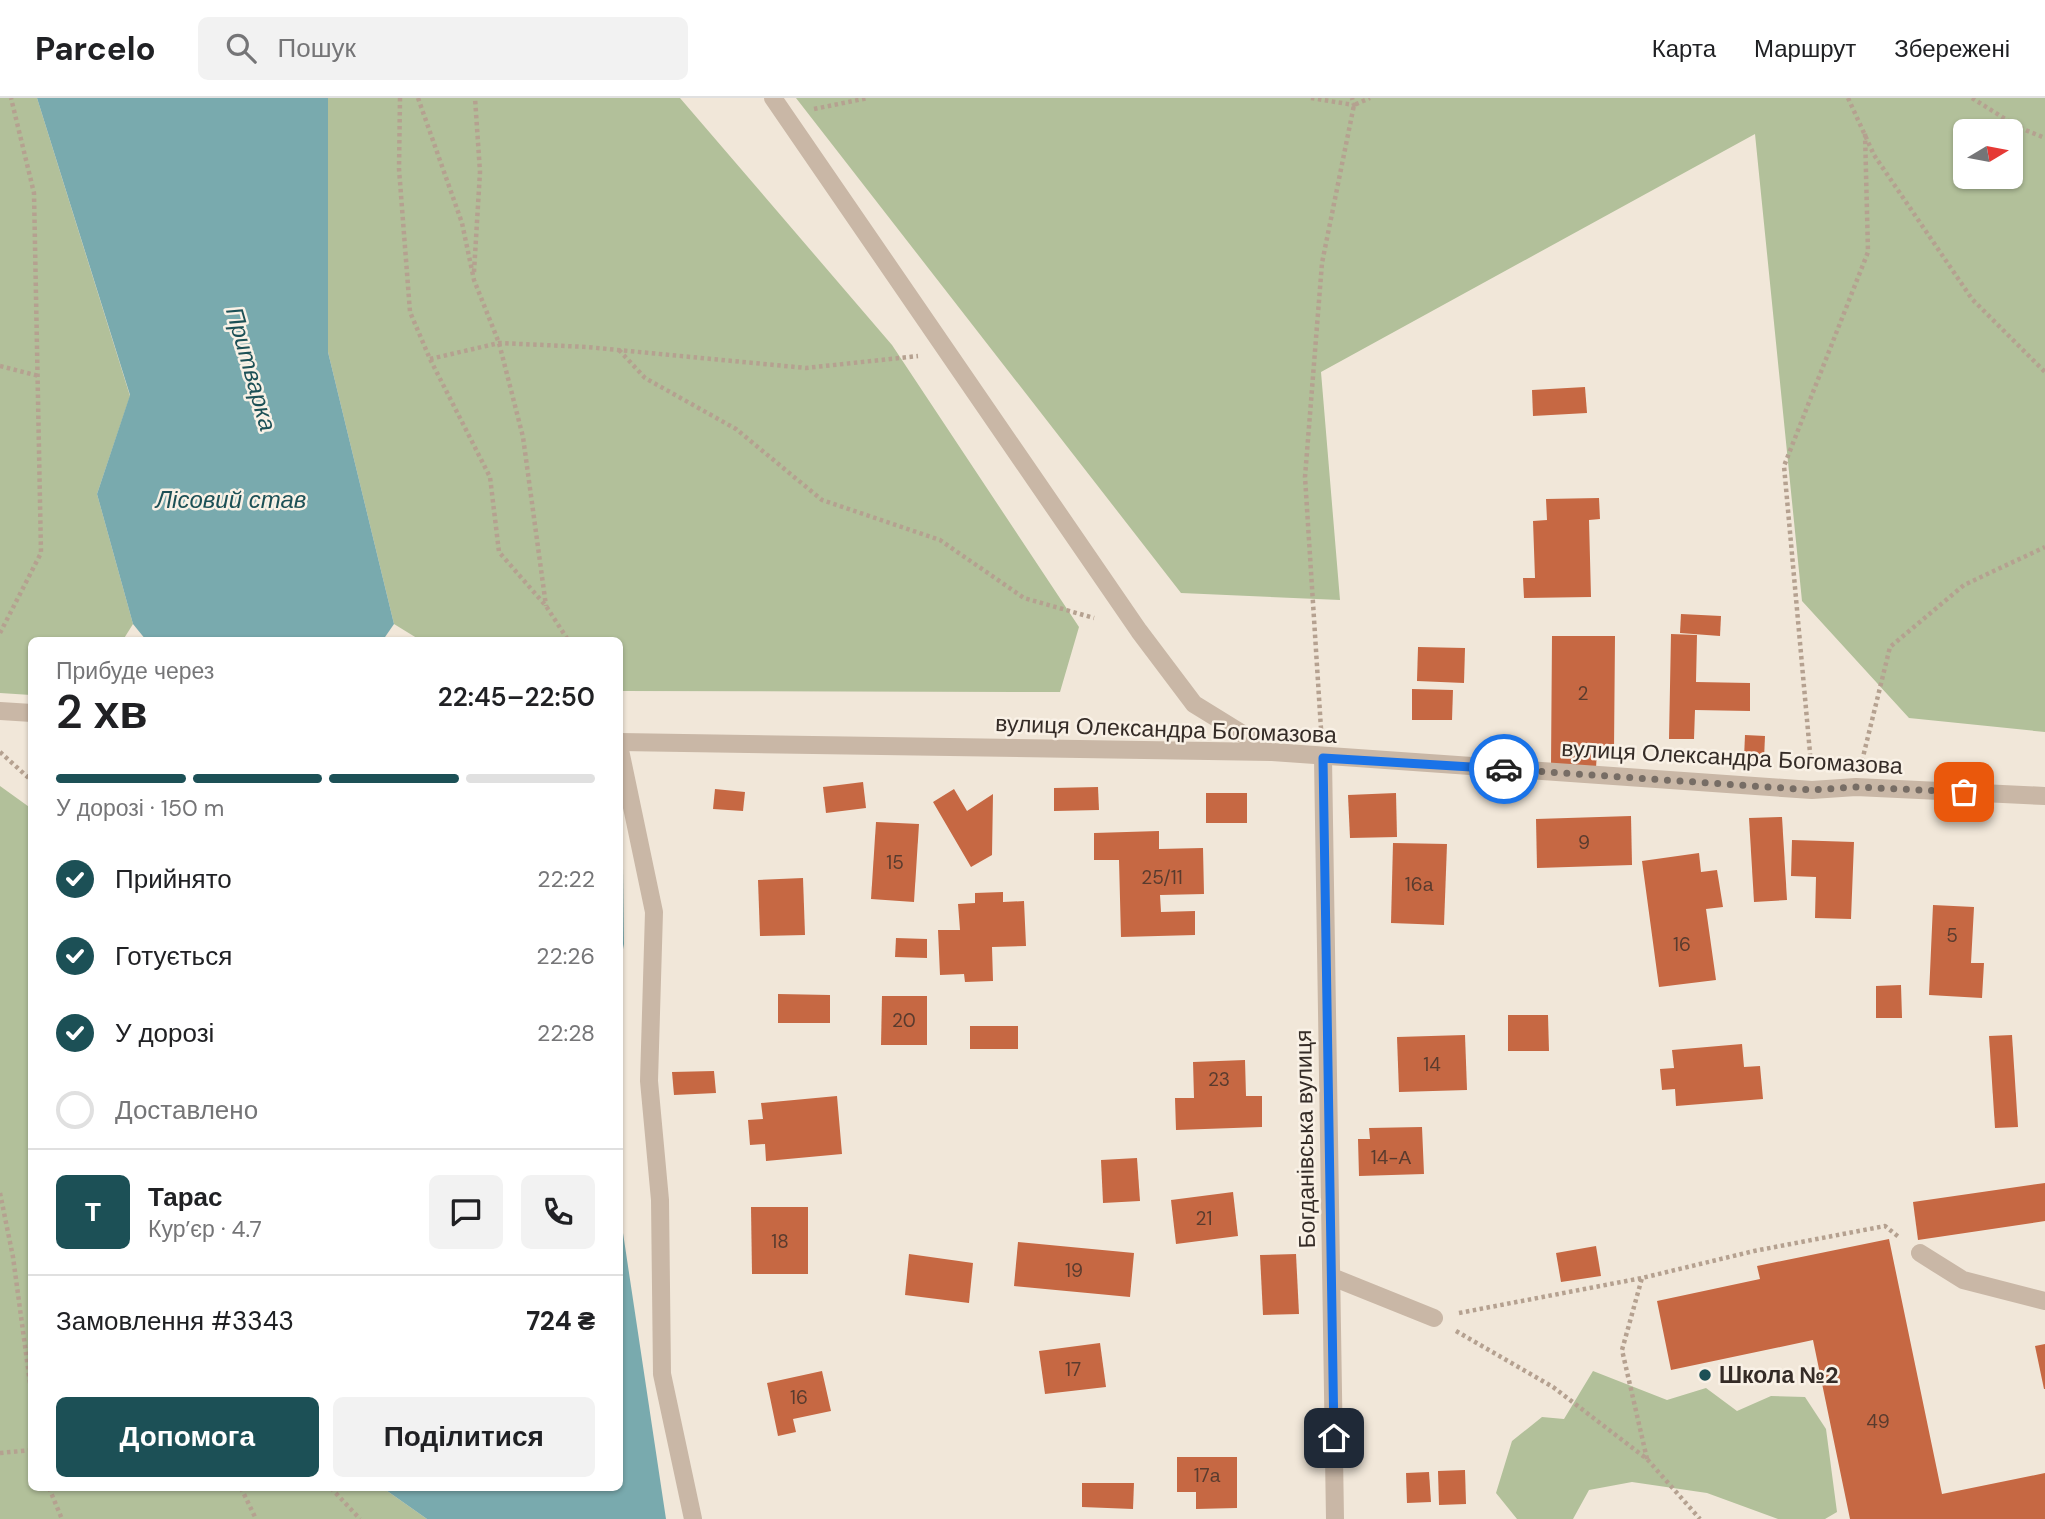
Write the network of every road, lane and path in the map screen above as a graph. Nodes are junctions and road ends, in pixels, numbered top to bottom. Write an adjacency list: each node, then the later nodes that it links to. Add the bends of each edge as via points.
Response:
1 (11, 98): 23 (path, via 34,193)
2 (400, 98): 20 (path, via 399,169 410,312)
3 (418, 98): 16 (path, via 462,223)
4 (475, 98): 16 (path, via 480,172)
5 (773, 98): 13 (street)
6 (869, 98): 13 (path)
7 (1311, 98): 12 (path)
8 (1352, 98): 12 (path)
9 (1370, 98): 12 (path)
10 (1848, 98): 14 (path)
11 (1972, 98): 15 (path)
12 (1354, 105): 34 (path, via 1321,263 1305,477)
13 (787, 115): 19 (street)
14 (1865, 133): 22 (path, via 1874,155 1972,299); 38 (path, via 1868,251 1784,466)
15 (2045, 138)
16 (474, 280): 17 (path)
17 (499, 343): 18 (path); 20 (path); 25 (path, via 523,437)
18 (619, 350): 19 (path, via 806,368); 26 (path, via 645,377 736,429 822,500 940,540 1024,598)
19 (950, 353): 26 (street)
20 (430, 359): 25 (path, via 490,477 499,552)
21 (0, 366): 23 (path)
22 (2045, 372)
23 (38, 376): 27 (path, via 41,553)
24 (2045, 547): 37 (path, via 1964,585 1890,647)
25 (546, 606): 28 (path)
26 (1139, 631): 33 (street, via 1194,704)
27 (0, 633)
28 (566, 637)
29 (0, 710): 30 (street)
30 (28, 713)
31 (623, 743): 33 (street, вулиця Олександра Богомазова)
32 (0, 752): 36 (path)
33 (1272, 752): 34 (street, вулиця Олександра Богомазова)
34 (1323, 758): 38 (street, вулиця Олександра Богомазова); 42 (street, Богданівська вулиця)
35 (623, 764): 56 (street, via 654,912 649,1081 660,1200 662,1374)
36 (28, 777)
37 (1856, 787): 38 (street, вулиця Олександра Богомазова); 39 (street, вулиця Олександра Богомазова)
38 (1812, 790)
39 (2045, 796)
40 (0, 1193): 46 (path)
41 (1920, 1253): 43 (path, via 1885,1226); 44 (street, via 1963,1280)
42 (1332, 1277): 45 (street); 57 (street, Богданівська вулиця)
43 (1642, 1278): 45 (path); 49 (path, via 1622,1350)
44 (2045, 1301)
45 (1434, 1318): 49 (path, via 1553,1387)
46 (28, 1368)
47 (28, 1450): 48 (path)
48 (0, 1454)
49 (1647, 1459): 58 (path)
50 (50, 1491): 53 (path)
51 (242, 1491): 54 (path)
52 (334, 1491): 55 (path)
53 (62, 1519)
54 (256, 1519)
55 (360, 1519)
56 (694, 1519)
57 (1335, 1519)
58 (1700, 1519)

